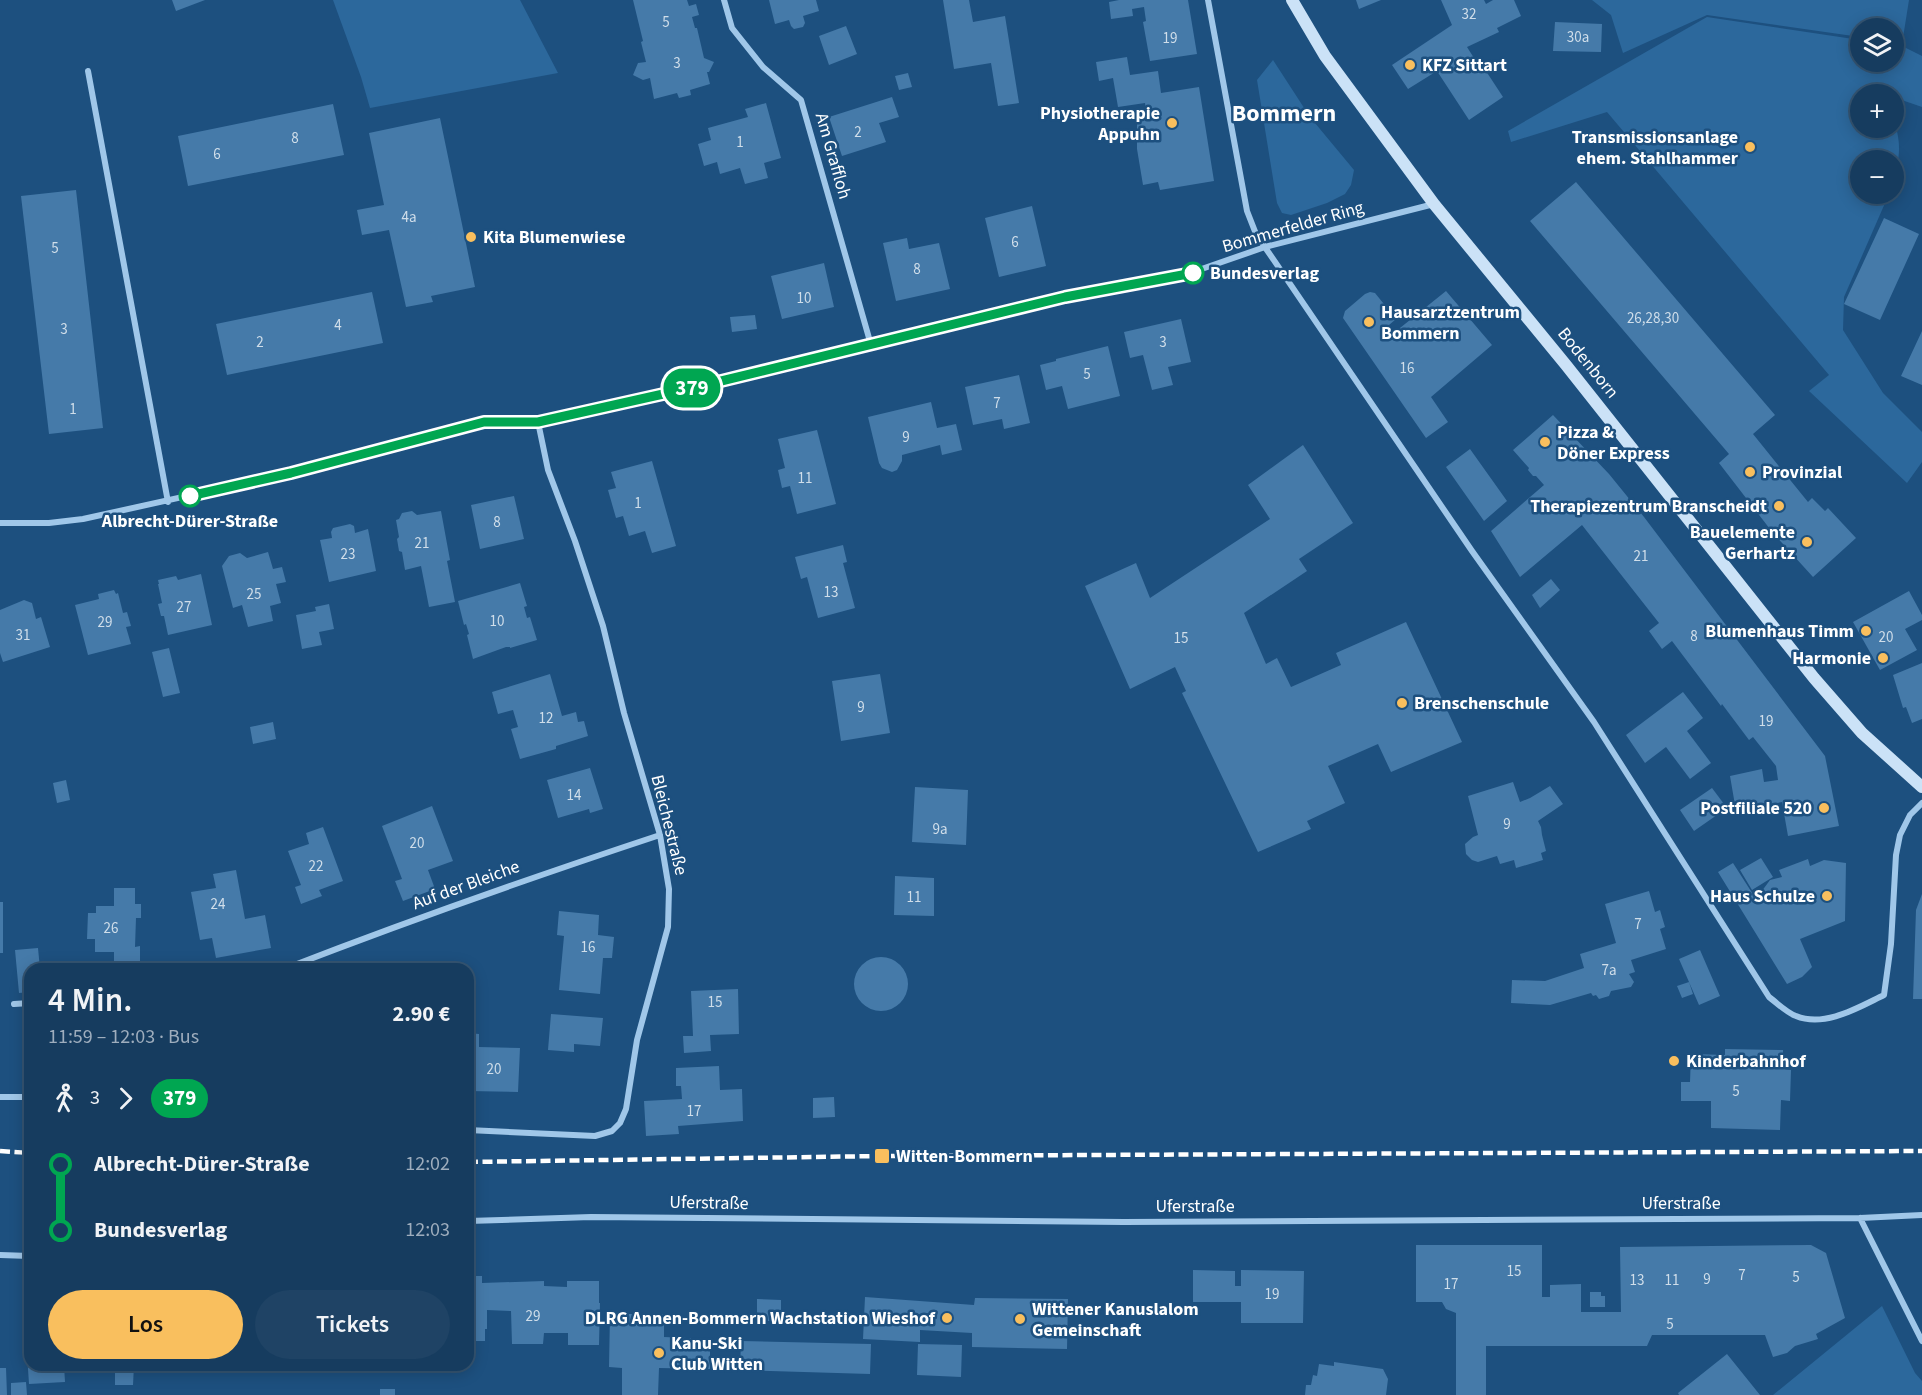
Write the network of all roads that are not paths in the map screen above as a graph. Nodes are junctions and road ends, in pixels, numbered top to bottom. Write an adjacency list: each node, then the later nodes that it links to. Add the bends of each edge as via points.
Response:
1 (724, 0): 7 (street, Am Graffloh, via 732,28 763,67 801,100)
2 (1208, 0): 6 (street, via 1247,211)
3 (1292, 0): 5 (main road, Bodenborn, via 1325,56)
4 (88, 71): 9 (street)
5 (1434, 204): 6 (street, Bommerfelder Ring); 11 (main road, Bodenborn, via 1814,678 1862,733)
6 (1265, 247): 7 (street, Bommerfelder Ring, via 1193,273 1065,297); 12 (street, via 1594,722 1769,997 1795,1016 1816,1020 1846,1013 1884,995 1896,855 1910,814)
7 (872, 345): 8 (street, Bommerfelder Ring)
8 (538, 422): 9 (street, Bommerfelder Ring, via 484,422); 13 (street, Bleichestraße, via 548,470 603,626)
9 (168, 502): 10 (street, Bommerfelder Ring, via 72,521)
10 (0, 523)
11 (1922, 787)
12 (1922, 803)
13 (660, 835): 14 (street, Auf der Bleiche, via 512,884); 19 (street, Bleichestraße, via 669,889 668,927 637,1040 626,1109 620,1123 612,1131 595,1136)
14 (300, 963)
15 (24, 1003): 16 (street)
16 (14, 1004)
17 (0, 1097): 18 (street)
18 (24, 1097)
19 (474, 1130)
20 (1922, 1215): 21 (street, Uferstraße)
21 (1860, 1218): 22 (street, Uferstraße, via 1124,1222 591,1217); 25 (street)
22 (474, 1221)
23 (0, 1255): 24 (street)
24 (24, 1256)
25 (1922, 1341)

